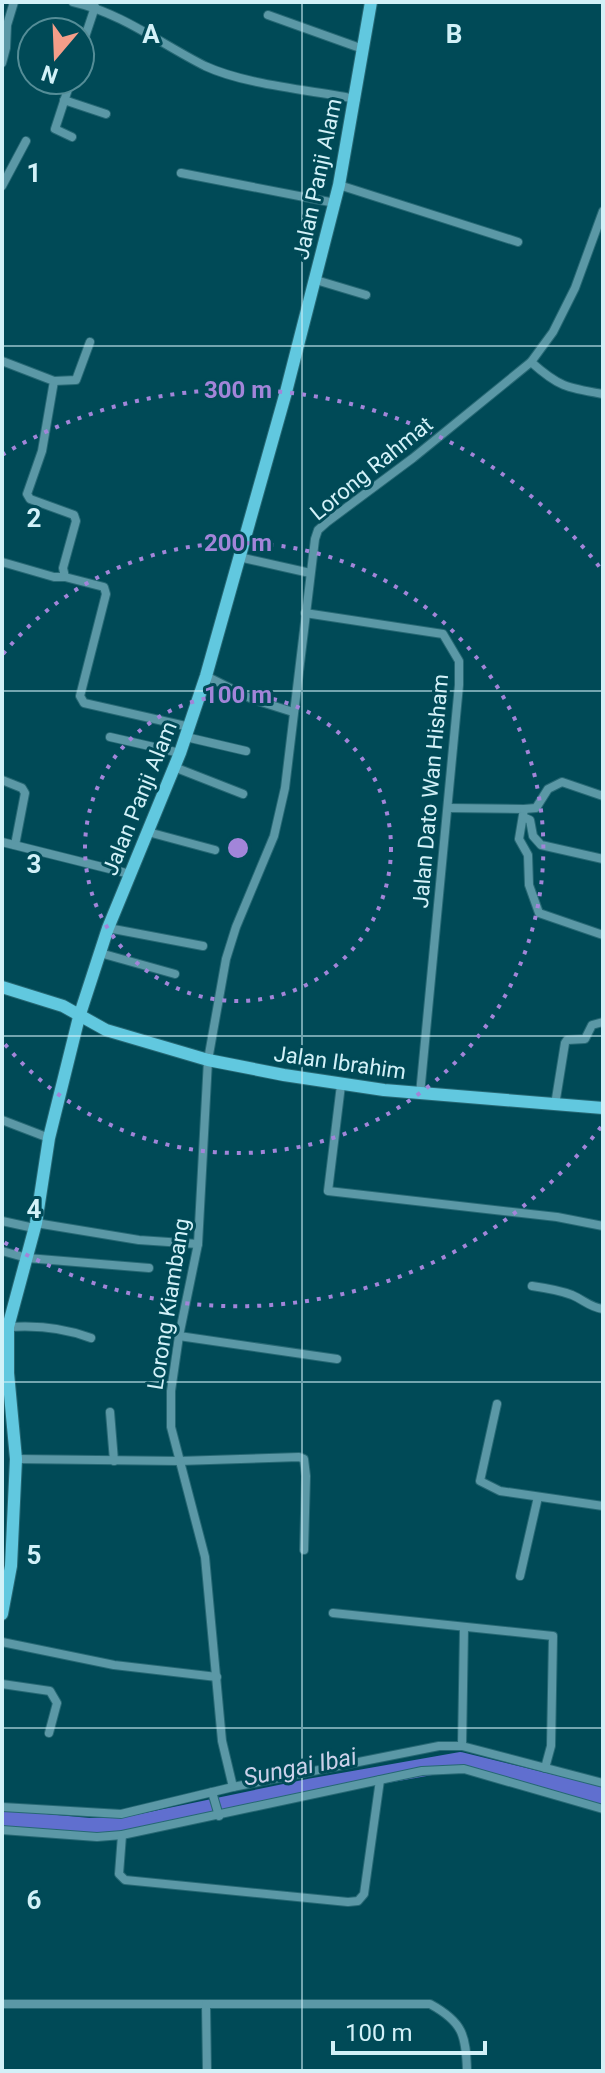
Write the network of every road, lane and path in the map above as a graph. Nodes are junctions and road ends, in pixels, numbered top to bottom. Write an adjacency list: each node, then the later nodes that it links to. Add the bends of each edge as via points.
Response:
1 (14, 2): 8 (street)
2 (73, 2): 4 (street)
3 (371, 2): 7 (main road, Jalan Panji Alam)
4 (95, 7): 6 (street); 10 (street, via 228,74)
5 (268, 15): 7 (street)
6 (92, 16)
7 (363, 49): 10 (main road, Jalan Panji Alam)
8 (2, 63)
9 (65, 96): 11 (street)
10 (356, 99): 16 (main road, Jalan Panji Alam)
11 (64, 100): 12 (street); 13 (street, via 55,129)
12 (106, 114)
13 (72, 137)
14 (26, 141): 17 (street)
15 (181, 173): 18 (street)
16 (339, 185): 18 (main road, Jalan Panji Alam); 20 (street)
17 (2, 186)
18 (335, 203): 21 (main road, Jalan Panji Alam)
19 (603, 211): 25 (street, Lorong Rahmat, via 575,288)
20 (518, 242)
21 (316, 280): 22 (street); 28 (main road, Jalan Panji Alam)
22 (366, 295)
23 (90, 342): 26 (street, via 76,380)
24 (2, 361): 26 (street)
25 (531, 362): 27 (street, via 566,388); 30 (street, Lorong Rahmat, via 318,530)
26 (54, 381): 31 (street, via 42,451 27,494 74,515)
27 (603, 394)
28 (239, 557): 30 (street); 33 (main road, Jalan Panji Alam)
29 (2, 562): 31 (street)
30 (310, 573): 32 (street, Lorong Rahmat)
31 (65, 577): 35 (street, via 104,587 106,594 81,685 84,703)
32 (305, 613): 34 (street, Lorong Rahmat); 43 (street, Jalan Dato Wan Hisham, via 443,634 459,661)
33 (206, 676): 34 (street); 35 (main road, Jalan Panji Alam)
34 (293, 712): 59 (street, Lorong Rahmat, via 279,815 226,959)
35 (188, 732): 37 (street); 38 (main road, Jalan Panji Alam)
36 (110, 737): 38 (street)
37 (246, 751)
38 (180, 753): 39 (main road, Jalan Panji Alam)
39 (174, 767): 41 (street); 45 (main road, Jalan Panji Alam)
40 (2, 780): 47 (street, via 25,793)
41 (243, 794)
42 (603, 796): 44 (street, via 562,782 548,789 536,808)
43 (449, 808): 44 (street); 61 (street, Jalan Dato Wan Hisham)
44 (523, 813): 49 (street, via 541,845); 52 (street, via 519,839 526,847 529,885 539,913)
45 (148, 832): 48 (street); 50 (main road, Jalan Panji Alam)
46 (2, 842): 47 (street)
47 (15, 845): 50 (street)
48 (215, 850)
49 (603, 859)
50 (130, 874): 51 (main road, Jalan Panji Alam)
51 (108, 928): 53 (street); 54 (main road, Jalan Panji Alam)
52 (603, 935)
53 (203, 946)
54 (100, 953): 55 (street); 57 (main road, Jalan Panji Alam)
55 (175, 974)
56 (2, 987): 57 (main road, Jalan Ibrahim, via 63,1006)
57 (79, 1017): 59 (main road, Jalan Ibrahim); 65 (main road, Jalan Panji Alam)
58 (603, 1022): 62 (street, via 592,1025 585,1039 565,1043)
59 (208, 1060): 60 (main road, Jalan Ibrahim); 69 (street, Lorong Kiambang)
60 (341, 1085): 61 (main road, Jalan Ibrahim); 68 (street, via 328,1191)
61 (420, 1094): 62 (main road, Jalan Ibrahim)
62 (555, 1106): 63 (main road, Jalan Ibrahim)
63 (603, 1108)
64 (2, 1120): 65 (street)
65 (49, 1138): 67 (main road, Jalan Panji Alam)
66 (2, 1221): 67 (street)
67 (35, 1226): 69 (street); 71 (main road, Jalan Panji Alam)
68 (603, 1226)
69 (198, 1244): 76 (street, Lorong Kiambang)
70 (2, 1251): 71 (street)
71 (27, 1258): 72 (street); 75 (main road, Jalan Panji Alam)
72 (149, 1268)
73 (532, 1286): 74 (street, via 559,1290)
74 (603, 1309)
75 (8, 1327): 77 (street, via 37,1325); 79 (main road, Jalan Panji Alam)
76 (179, 1336): 78 (street); 84 (street, Lorong Kiambang, via 171,1427)
77 (91, 1338)
78 (337, 1359)
79 (5, 1371): 82 (main road, Jalan Panji Alam)
80 (497, 1404): 85 (street, via 480,1481 500,1491)
81 (110, 1412): 83 (street)
82 (16, 1459): 83 (street); 90 (main road, Jalan Panji Alam, via 11,1566)
83 (114, 1461): 84 (street)
84 (179, 1461): 87 (street, via 304,1459); 93 (street, Lorong Kiambang, via 205,1557)
85 (538, 1497): 86 (street); 88 (street)
86 (603, 1506)
87 (304, 1550)
88 (520, 1576)
89 (333, 1613): 91 (street)
90 (2, 1614)
91 (464, 1628): 96 (street); 97 (street, via 553,1636 551,1746)
92 (2, 1642): 93 (street, via 114,1665)
93 (217, 1677): 100 (street, Lorong Kiambang, via 222,1741)
94 (2, 1684): 95 (street, via 50,1691 57,1703)
95 (49, 1733)
96 (462, 1746): 97 (street); 100 (street, via 439,1746)
97 (545, 1768): 99 (street)
98 (380, 1780): 103 (street, via 464,1769); 104 (street); 106 (street, via 364,1894 358,1901 125,1880 119,1874)
99 (603, 1783)
100 (233, 1787): 101 (street)
101 (213, 1795): 102 (street, via 121,1814); 104 (street)
102 (2, 1807)
103 (603, 1809)
104 (218, 1814): 106 (street)
105 (2, 1830): 106 (street)
106 (122, 1835)
107 (2, 2004): 108 (street)
108 (206, 2004): 109 (street); 110 (street, via 430,2004 459,2025)
109 (207, 2071)
110 (467, 2071)

